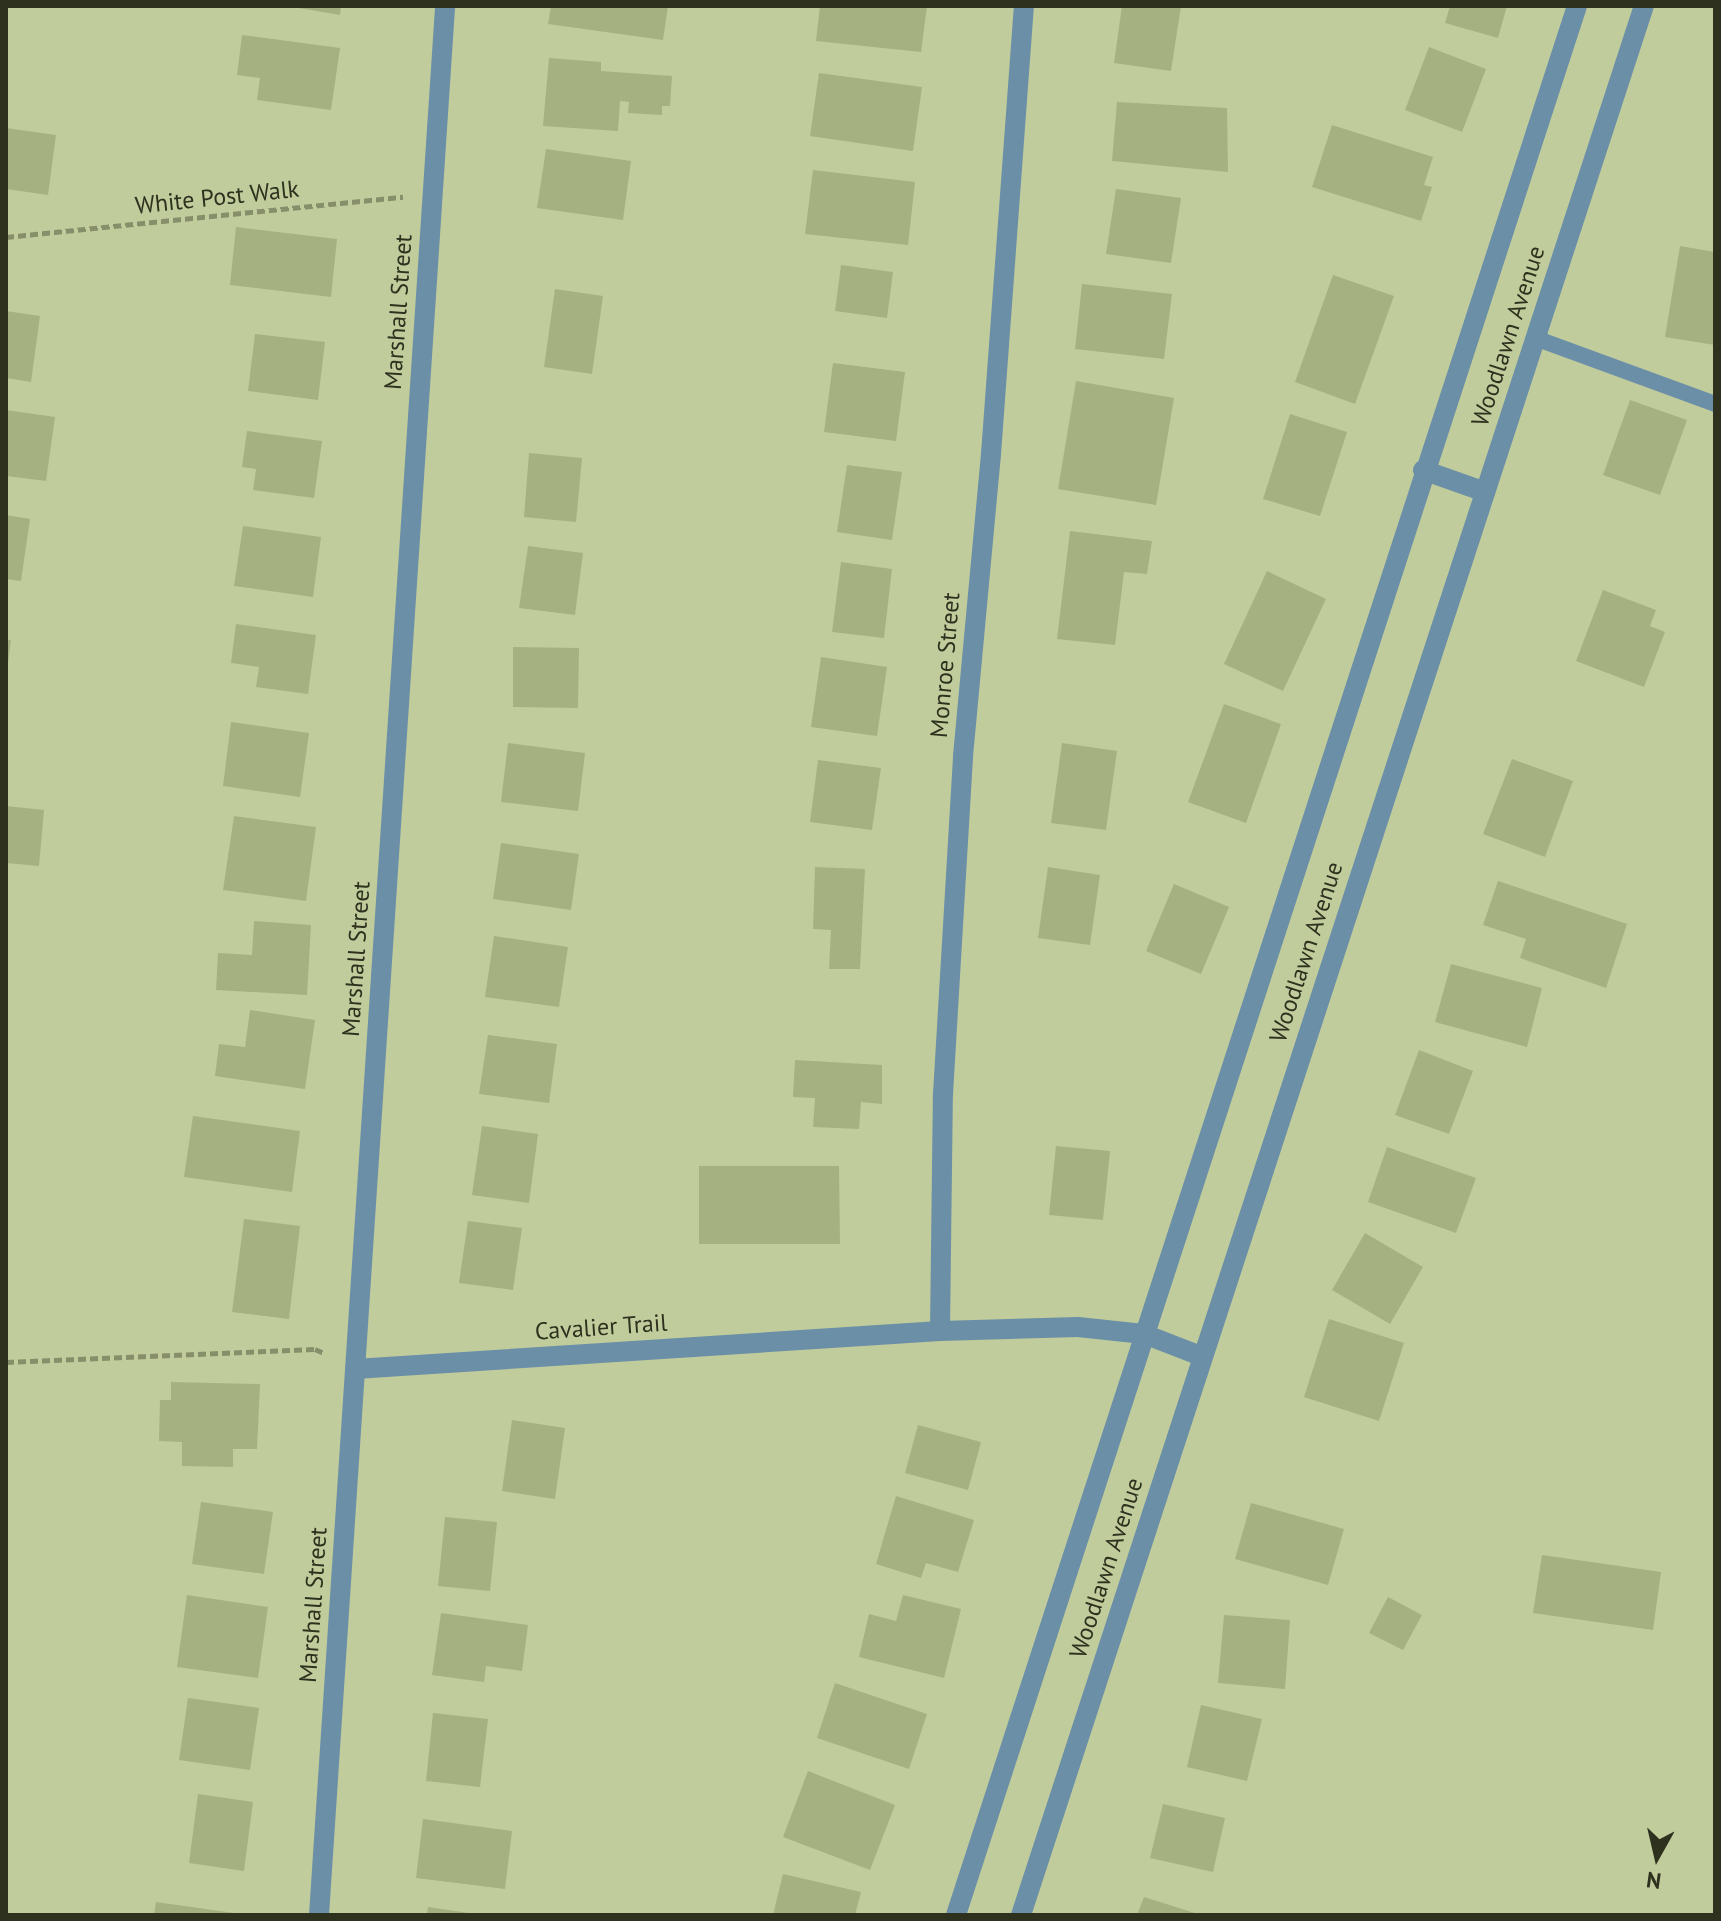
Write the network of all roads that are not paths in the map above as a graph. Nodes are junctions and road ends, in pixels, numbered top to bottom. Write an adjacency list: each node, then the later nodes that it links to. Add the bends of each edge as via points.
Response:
1 (445, 6): 12 (street, Marshall Street)
2 (1024, 6): 9 (street, Monroe Street, via 962,772 943,1094)
3 (1577, 6): 7 (street, Woodlawn Avenue)
4 (1644, 6): 5 (street, Woodlawn Avenue)
5 (1535, 338): 6 (lane); 8 (street, Woodlawn Avenue)
6 (1715, 404)
7 (1423, 470): 8 (street); 10 (street, Woodlawn Avenue)
8 (1485, 492): 11 (street, Woodlawn Avenue)
9 (940, 1331): 10 (street, Cavalier Trail, via 1078,1327); 12 (street, Cavalier Trail)
10 (1144, 1334): 11 (street, Cavalier Trail); 14 (street, Woodlawn Avenue)
11 (1201, 1356): 15 (street, Woodlawn Avenue)
12 (355, 1369): 13 (street, Marshall Street)
13 (319, 1915)
14 (956, 1915)
15 (1021, 1915)

